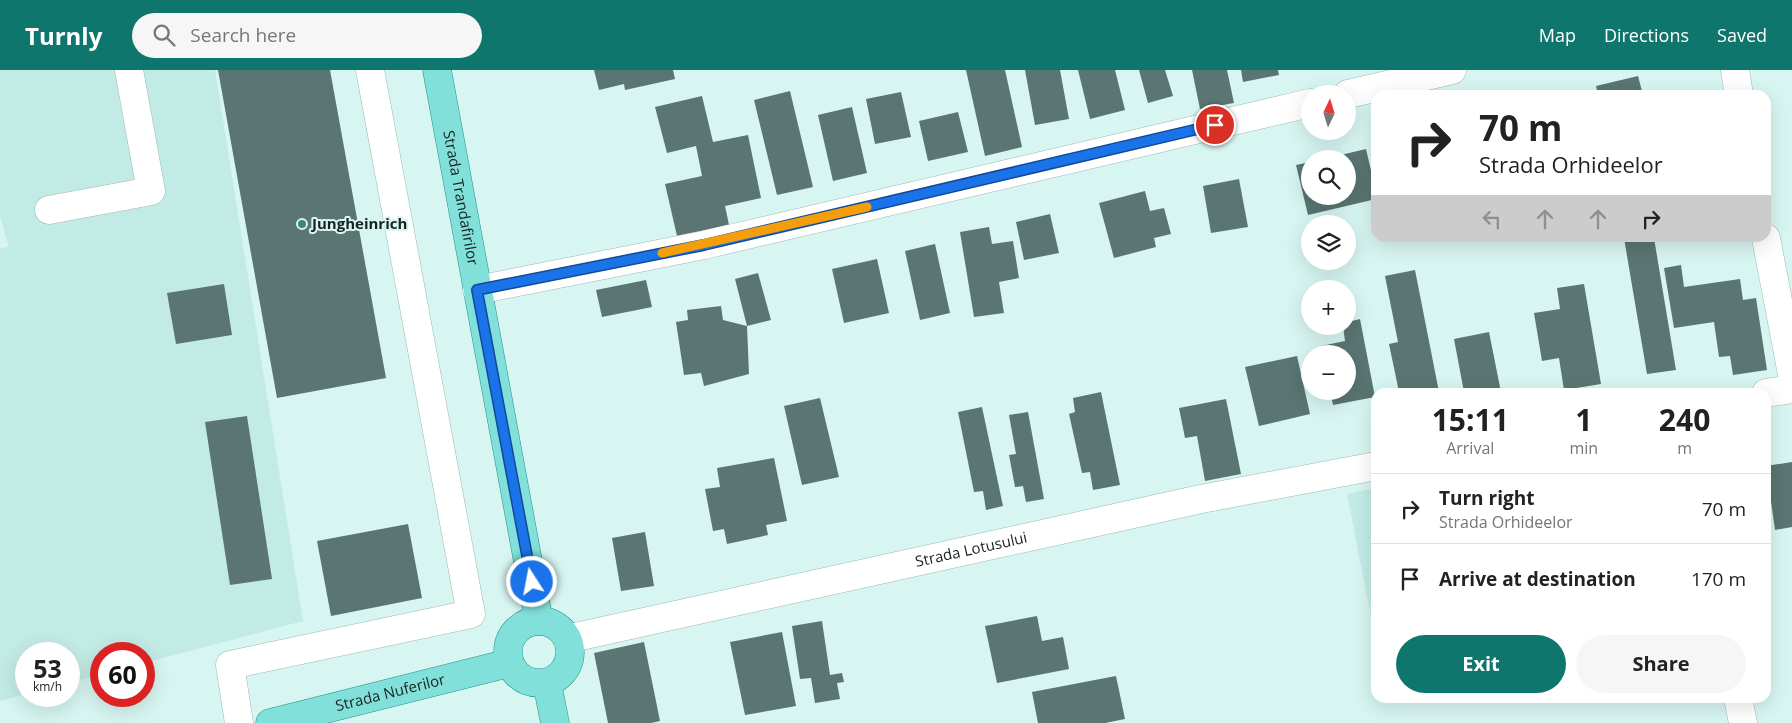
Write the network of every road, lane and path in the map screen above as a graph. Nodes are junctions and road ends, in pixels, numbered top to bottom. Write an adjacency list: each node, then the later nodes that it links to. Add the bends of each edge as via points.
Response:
1 (129, 70): 9 (street, via 151,191)
2 (370, 70): 21 (street, via 471,614 230,665)
3 (437, 70): 11 (main road, Strada Trandafirilor)
4 (1452, 70): 7 (street)
5 (1734, 70): 6 (street)
6 (1738, 90)
7 (1356, 92)
8 (1301, 105): 11 (street, via 704,245)
9 (49, 210)
10 (1767, 242): 12 (street)
11 (477, 290): 16 (main road, Strada Trandafirilor)
12 (1792, 374)
13 (1792, 389): 14 (street)
14 (1771, 392)
15 (1371, 467): 17 (street, Strada Lotusului, via 1201,499)
16 (539, 621): 17 (main road, via 556,625); 18 (main road, via 520,627 513,634 507,653)
17 (567, 638): 19 (main road, via 570,648 568,666)
18 (509, 663): 19 (main road, via 520,678); 22 (main road, Strada Nuferilor)
19 (547, 683): 23 (main road)
20 (1739, 703): 24 (street)
21 (239, 723)
22 (270, 723)
23 (555, 723)
24 (1743, 723)

